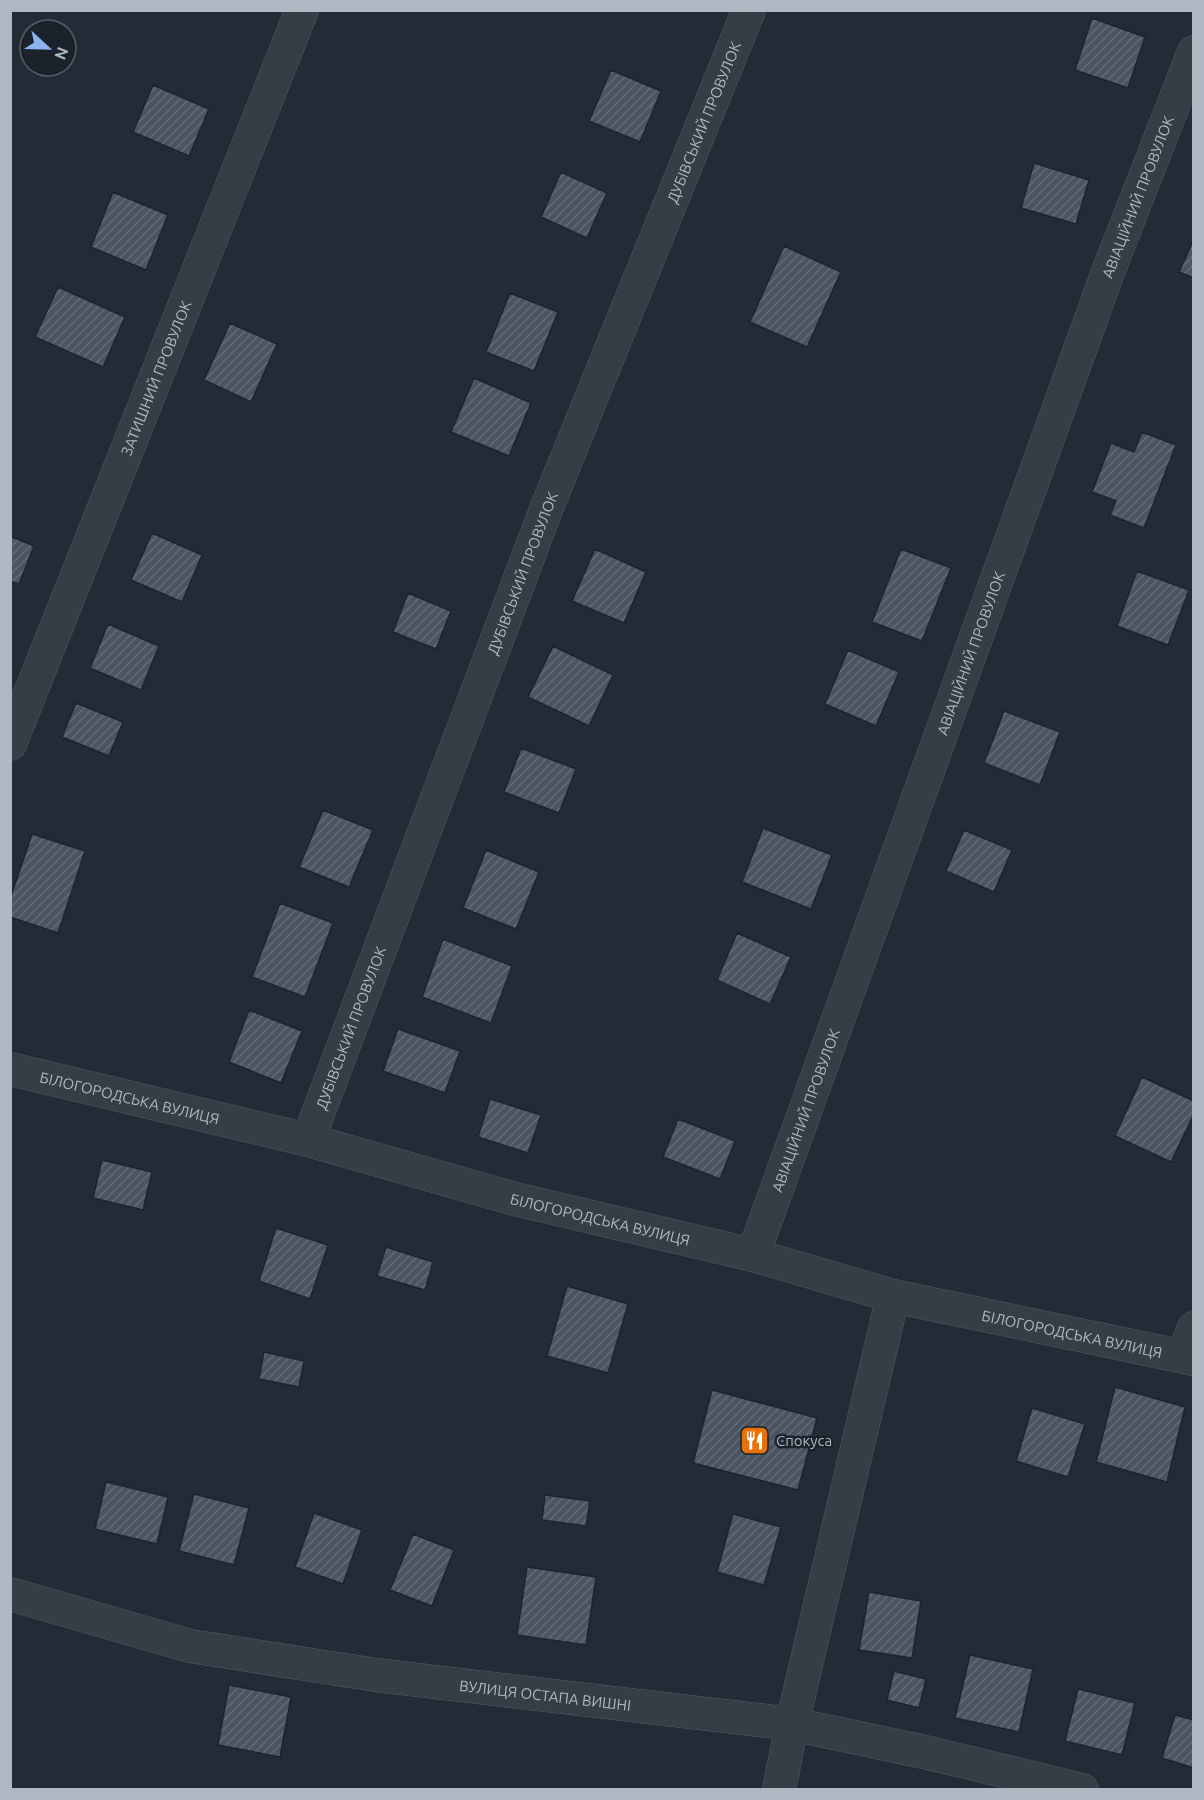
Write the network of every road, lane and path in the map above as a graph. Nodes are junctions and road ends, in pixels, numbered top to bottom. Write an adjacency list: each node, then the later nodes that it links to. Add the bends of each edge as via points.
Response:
1 (302, 10): 4 (street, ЗАТИШНИЙ ПРОВУЛОК)
2 (749, 10): 6 (street, ДУБІВСЬКИЙ ПРОВУЛОК, via 547,507)
3 (1194, 52): 7 (street, АВІАЦІЙНИЙ ПРОВУЛОК, via 1108,272)
4 (10, 744)
5 (10, 1069): 6 (street, БІЛОГОРОДСЬКА ВУЛИЦЯ)
6 (308, 1140): 7 (street, БІЛОГОРОДСЬКА ВУЛИЦЯ, via 515,1199)
7 (753, 1255): 8 (street, БІЛОГОРОДСЬКА ВУЛИЦЯ)
8 (893, 1296): 9 (street, БІЛОГОРОДСЬКА ВУЛИЦЯ); 11 (street)
9 (1190, 1348)
10 (10, 1594): 11 (street, ВУЛИЦЯ ОСТАПА ВИШНІ, via 190,1647 376,1675)
11 (792, 1724): 12 (street); 13 (street, ВУЛИЦЯ ОСТАПА ВИШНІ)
12 (779, 1790)
13 (1082, 1790)

